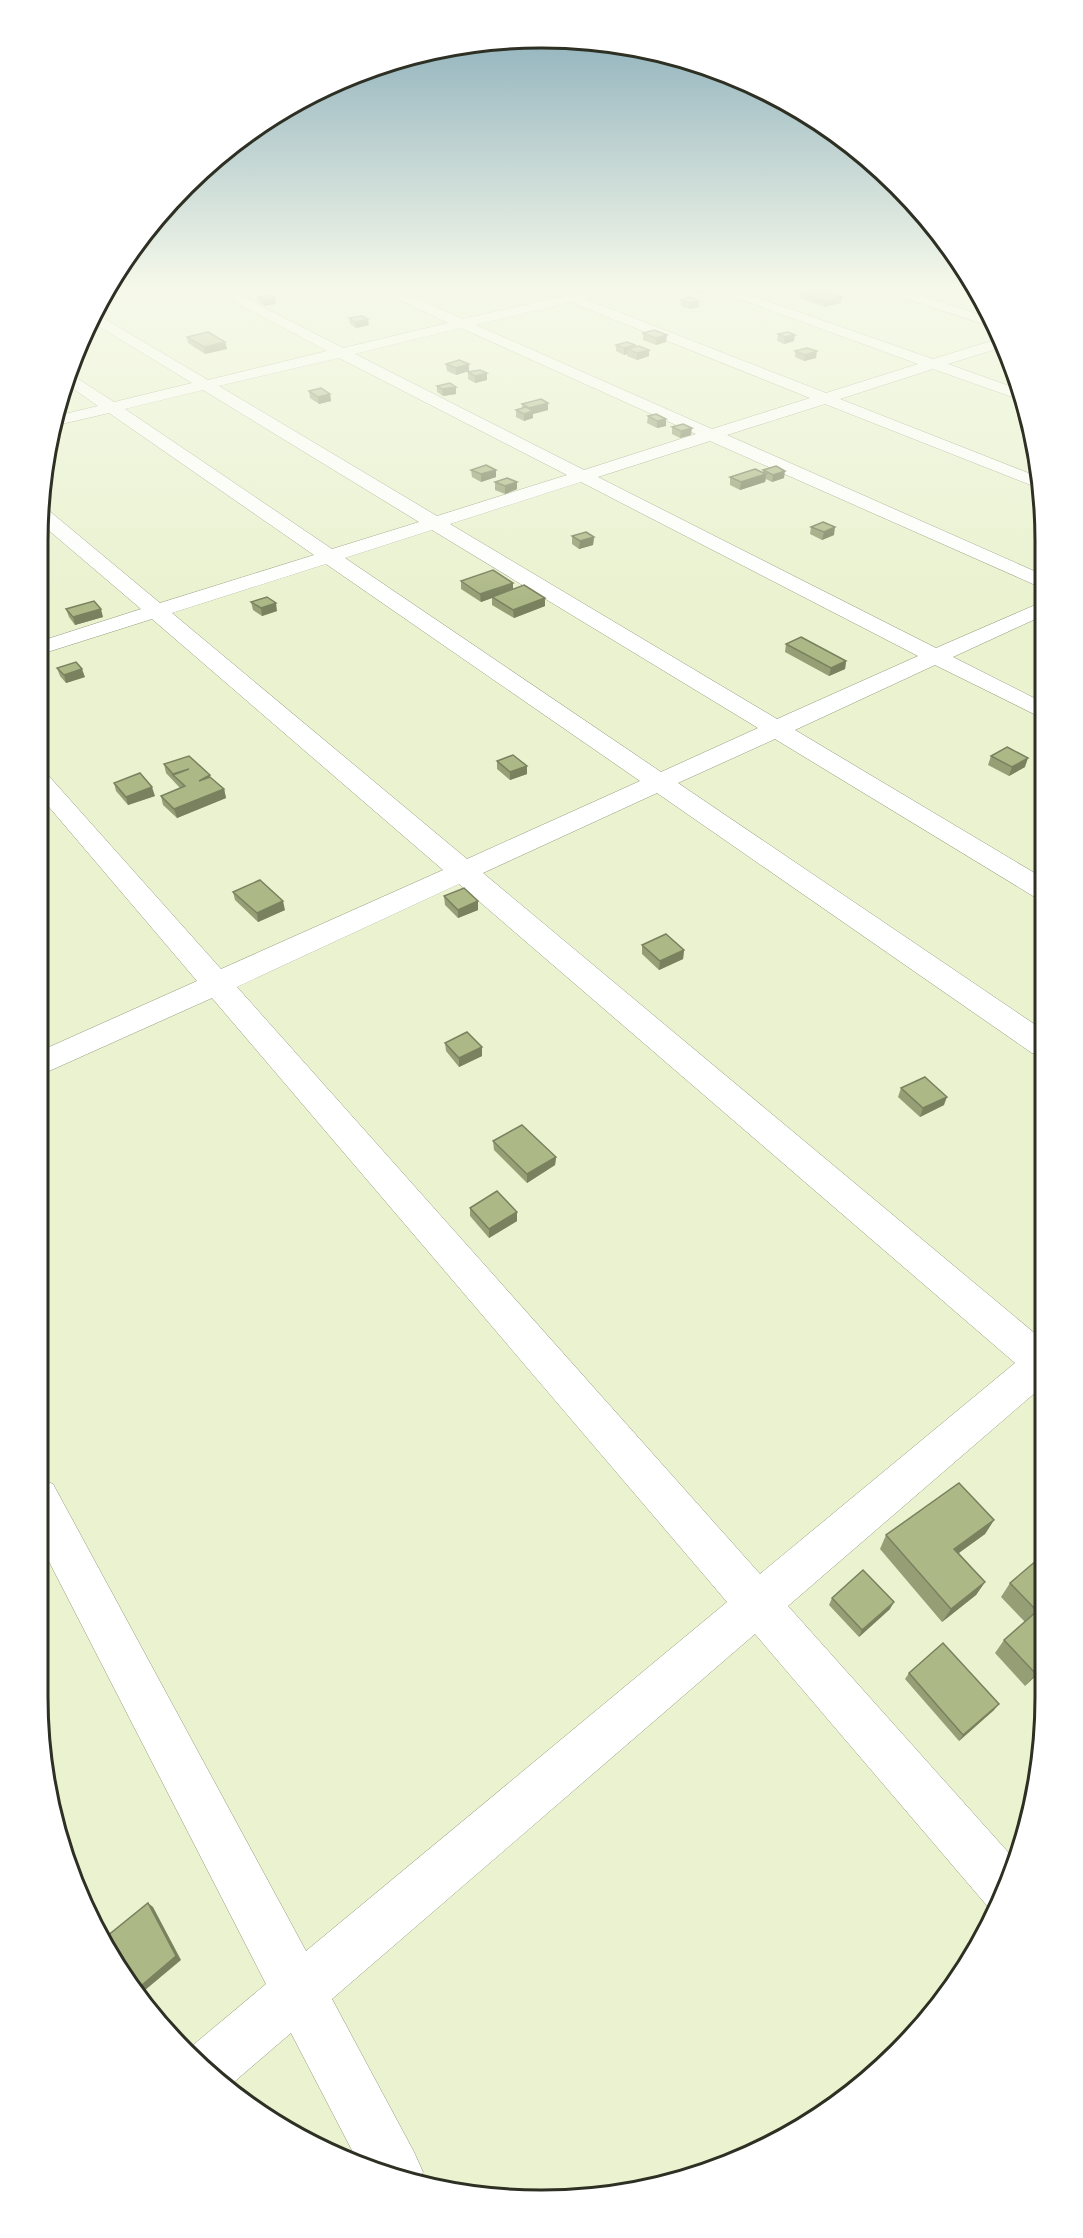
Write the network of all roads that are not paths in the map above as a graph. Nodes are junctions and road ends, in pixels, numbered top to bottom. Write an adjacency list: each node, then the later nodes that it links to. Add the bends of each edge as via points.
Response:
1 (86, 390): 9 (street)
2 (184, 390): 9 (street)
3 (215, 390): 15 (street)
4 (414, 390): 12 (street)
5 (611, 390): 11 (street)
6 (803, 390): 8 (street)
7 (852, 390): 8 (street)
8 (825, 399): 11 (street); 13 (street)
9 (111, 408): 10 (street); 16 (street)
10 (64, 419)
11 (711, 435): 12 (street); 17 (street)
12 (581, 476): 15 (street); 21 (street)
13 (1031, 480)
14 (49, 520): 18 (street)
15 (434, 523): 16 (street); 23 (street)
16 (329, 556): 18 (street); 24 (street)
17 (1035, 579)
18 (156, 611): 20 (street); 26 (street)
19 (1035, 611): 21 (street)
20 (48, 646)
21 (935, 657): 22 (street); 23 (street)
22 (1035, 707)
23 (776, 729): 24 (street); 27 (street)
24 (659, 782): 26 (street); 29 (street)
25 (48, 791): 28 (street)
26 (463, 871): 28 (street); 31 (street)
27 (1035, 885)
28 (216, 984): 30 (street); 34 (street)
29 (1035, 1040)
30 (48, 1060)
31 (1035, 1355)
32 (1035, 1371): 34 (street)
33 (48, 1517): 36 (street)
34 (758, 1604): 35 (street); 36 (street)
35 (999, 1881)
36 (299, 1992): 37 (street); 38 (street)
37 (213, 2065)
38 (391, 2166)

